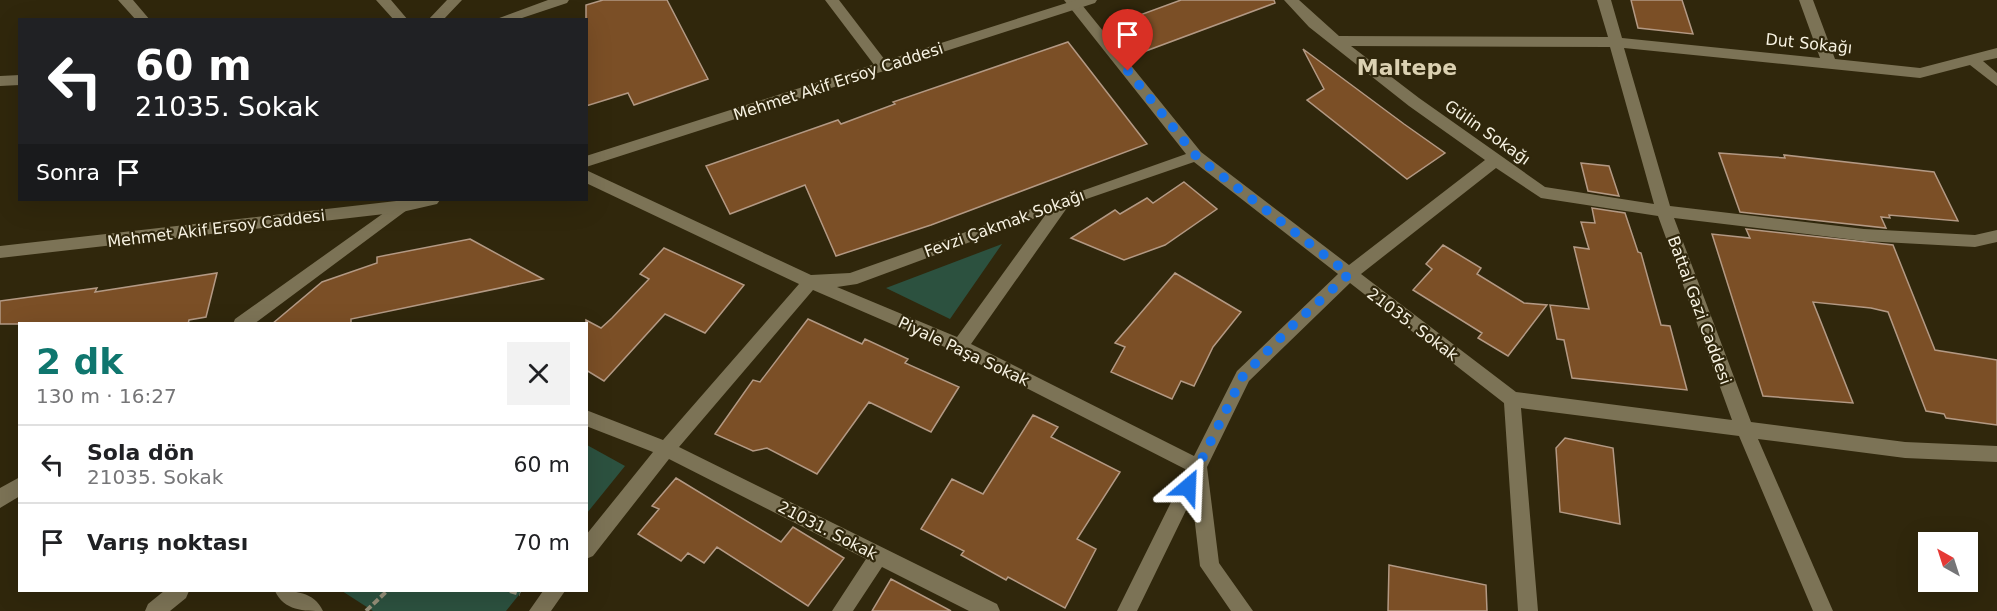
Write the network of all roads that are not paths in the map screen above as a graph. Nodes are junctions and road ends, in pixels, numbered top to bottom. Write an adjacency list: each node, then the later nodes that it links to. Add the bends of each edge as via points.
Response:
1 (125, 0): 10 (street)
2 (383, 0): 11 (street)
3 (454, 0): 12 (street)
4 (561, 0): 13 (street)
5 (832, 0): 19 (street)
6 (1291, 0): 14 (street, Gülin Sokağı)
7 (1604, 0): 15 (street, Battal Gazi Caddesi)
8 (1806, 0): 18 (street)
9 (1079, 2): 19 (street, Mehmet Akif Ersoy Caddesi); 23 (street, 21035. Sokak)
10 (142, 18)
11 (400, 18)
12 (436, 18)
13 (506, 18)
14 (1336, 41): 15 (street, Dut Sokağı); 24 (street, Gülin Sokağı)
15 (1616, 42): 18 (street, Dut Sokağı); 30 (street, Battal Gazi Caddesi)
16 (1997, 53): 17 (street, Dut Sokağı)
17 (1972, 59): 18 (street, Dut Sokağı, via 1920,73); 22 (street)
18 (1829, 63)
19 (883, 67): 25 (street, Mehmet Akif Ersoy Caddesi)
20 (18, 80): 21 (street)
21 (0, 81)
22 (1997, 81)
23 (1196, 156): 28 (street, Fevzi Çakmak Sokağı); 33 (street, 21035. Sokak)
24 (1495, 160): 30 (street, Gülin Sokağı, via 1541,192); 33 (street)
25 (588, 161)
26 (588, 177): 34 (street, Piyale Paşa Sokak)
27 (427, 201): 29 (street, Mehmet Akif Ersoy Caddesi)
28 (1064, 201): 34 (street, Fevzi Çakmak Sokağı, via 851,279); 36 (street)
29 (402, 206): 32 (street, Mehmet Akif Ersoy Caddesi); 35 (street)
30 (1664, 211): 31 (street, Gülin Sokağı, via 1864,235 1975,242); 39 (street, Battal Gazi Caddesi)
31 (1997, 236)
32 (0, 252)
33 (1349, 274): 37 (street, 21035. Sokak); 42 (street, via 1243,376)
34 (810, 282): 36 (street, Piyale Paşa Sokak); 40 (street)
35 (244, 322)
36 (960, 346): 42 (street, Piyale Paşa Sokak)
37 (1512, 399): 39 (street, 21035. Sokak); 57 (street)
38 (588, 419): 40 (street, 21031. Sokak)
39 (1745, 430): 41 (street, 21035. Sokak, via 1905,450); 58 (street, Battal Gazi Caddesi)
40 (666, 449): 45 (street); 46 (street, 21031. Sokak)
41 (1997, 454)
42 (1198, 467): 55 (street); 56 (street, via 1210,566)
43 (18, 486): 44 (street)
44 (0, 499)
45 (588, 547)
46 (879, 555): 53 (street); 54 (street, 21031. Sokak)
47 (178, 592): 50 (street)
48 (286, 592): 51 (street)
49 (554, 592): 52 (street)
50 (155, 611)
51 (313, 611)
52 (539, 611)
53 (842, 611)
54 (990, 611)
55 (1127, 611)
56 (1243, 611)
57 (1528, 611)
58 (1823, 611)

